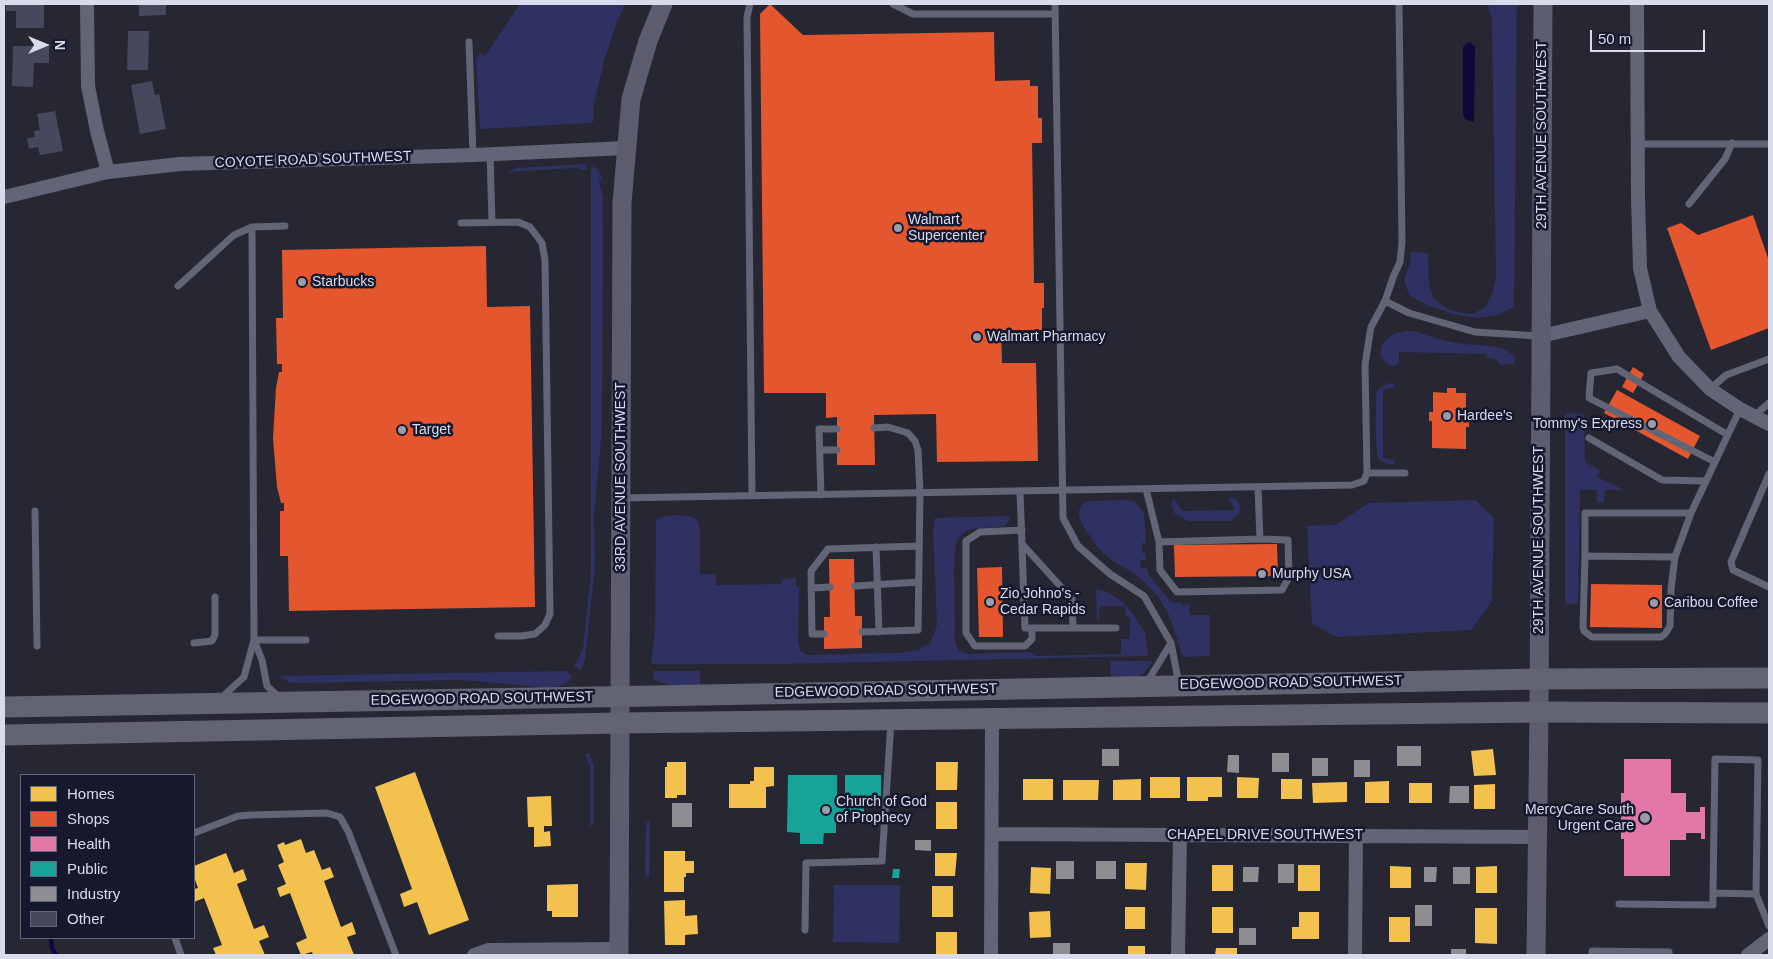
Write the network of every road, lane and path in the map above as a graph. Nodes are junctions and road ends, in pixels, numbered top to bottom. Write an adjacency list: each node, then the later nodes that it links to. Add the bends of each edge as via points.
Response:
1 (87, 4): 17 (street, via 88,86)
2 (663, 4): 14 (street, 33RD AVENUE SOUTHWEST, via 631,99)
3 (750, 4): 51 (lane, via 747,17)
4 (893, 4): 9 (lane, via 913,14)
5 (1055, 4): 9 (lane)
6 (1399, 4): 25 (lane, via 1402,242 1400,262)
7 (1543, 4): 27 (street, 29TH AVENUE SOUTHWEST)
8 (1637, 4): 12 (street)
9 (1055, 14): 47 (lane)
10 (469, 42): 16 (lane)
11 (1732, 143): 12 (lane); 13 (lane); 19 (lane, via 1724,159)
12 (1638, 144): 26 (street, via 1640,268)
13 (1769, 144)
14 (626, 148): 15 (street, COYOTE ROAD SOUTHWEST); 52 (street, 33RD AVENUE SOUTHWEST, via 622,203)
15 (490, 154): 16 (street, COYOTE ROAD SOUTHWEST); 20 (lane)
16 (472, 155): 17 (street, COYOTE ROAD SOUTHWEST, via 180,164)
17 (108, 172): 18 (street, COYOTE ROAD SOUTHWEST)
18 (4, 197)
19 (1689, 204)
20 (492, 222): 21 (lane); 76 (lane, via 518,222 530,228 542,243 546,279 550,614 545,625 535,634)
21 (461, 223)
22 (252, 226): 23 (lane); 24 (lane, via 234,235); 77 (lane)
23 (285, 226)
24 (178, 286)
25 (1386, 301): 27 (lane, via 1409,313 1474,332); 41 (lane, via 1371,327 1365,365)
26 (1650, 311): 27 (street); 29 (street, via 1679,357)
27 (1541, 336): 82 (street, 29TH AVENUE SOUTHWEST)
28 (1769, 358): 29 (lane, via 1726,375)
29 (1710, 389): 31 (street)
30 (1769, 403): 32 (lane)
31 (1740, 409): 32 (street); 36 (lane)
32 (1754, 416): 33 (street)
33 (1769, 424)
34 (874, 428): 49 (lane, via 900,430 915,441)
35 (837, 429): 38 (lane, via 819,430)
36 (1728, 435): 40 (lane); 40 (lane, via 1617,369 1591,373 1589,398)
37 (1589, 438): 44 (lane, via 1662,480)
38 (820, 450): 39 (lane); 50 (lane)
39 (837, 450)
40 (1715, 462): 44 (lane)
41 (1367, 473): 42 (lane); 45 (lane, via 1364,481 1352,485)
42 (1405, 473)
43 (1769, 474): 67 (lane, via 1731,562 1733,570)
44 (1706, 481): 54 (lane)
45 (1258, 487): 46 (lane); 56 (lane)
46 (1146, 489): 47 (lane); 57 (lane)
47 (1062, 491): 48 (lane); 80 (lane, via 1063,518 1078,546 1110,574 1144,596)
48 (1020, 492): 49 (lane); 55 (lane)
49 (920, 493): 50 (lane); 59 (lane)
50 (821, 495): 51 (lane)
51 (752, 496): 52 (lane)
52 (621, 498): 86 (street, 33RD AVENUE SOUTHWEST)
53 (35, 511): 81 (lane)
54 (1691, 513): 61 (lane, via 1585,513); 62 (lane)
55 (1022, 530): 58 (lane); 70 (lane, via 980,532 966,541 966,633 975,646 1025,646 1032,639)
56 (1260, 539): 57 (lane); 57 (lane, via 1288,540 1289,577 1282,590 1177,592 1160,570)
57 (1159, 542)
58 (1023, 545): 70 (lane, via 1025,628); 71 (lane, via 1072,599)
59 (919, 546): 60 (lane); 63 (lane)
60 (876, 548): 64 (lane); 68 (lane, via 828,549 811,571)
61 (1585, 556): 62 (lane); 62 (lane, via 1583,627 1592,637 1661,637 1666,634 1670,626)
62 (1675, 557)
63 (919, 582): 64 (lane); 74 (lane, via 918,630)
64 (878, 585): 65 (lane); 74 (lane)
65 (855, 586)
66 (830, 587): 68 (lane)
67 (1769, 587)
68 (811, 588): 75 (lane, via 812,634)
69 (215, 597): 79 (lane, via 215,635 212,641)
70 (1032, 628): 71 (lane)
71 (1073, 628): 72 (lane)
72 (1116, 628)
73 (862, 632): 74 (lane)
74 (879, 632)
75 (824, 634)
76 (498, 636)
77 (254, 640): 78 (lane); 87 (lane, via 267,686); 88 (lane, via 244,677)
78 (306, 640)
79 (194, 643)
80 (1171, 644): 84 (lane); 85 (lane)
81 (37, 646)
82 (1539, 678): 83 (main road, EDGEWOOD ROAD SOUTHWEST); 85 (main road, EDGEWOOD ROAD SOUTHWEST); 90 (street, 29TH AVENUE SOUTHWEST)
83 (1769, 678)
84 (1145, 686): 85 (main road, EDGEWOOD ROAD SOUTHWEST); 86 (main road, EDGEWOOD ROAD SOUTHWEST)
85 (1179, 686): 92 (main road, via 1165,702 1070,704)
86 (619, 697): 87 (main road, EDGEWOOD ROAD SOUTHWEST); 95 (street, 33RD AVENUE SOUTHWEST)
87 (276, 702): 88 (main road, EDGEWOOD ROAD SOUTHWEST); 96 (main road, via 267,713 257,718 177,720 167,723)
88 (215, 703): 89 (main road, EDGEWOOD ROAD SOUTHWEST)
89 (4, 707)
90 (1539, 712): 91 (main road, EDGEWOOD ROAD SOUTHWEST); 92 (main road, EDGEWOOD ROAD SOUTHWEST); 102 (street, 29TH AVENUE SOUTHWEST)
91 (1769, 713)
92 (1046, 718): 94 (main road, EDGEWOOD ROAD SOUTHWEST)
93 (891, 720): 94 (main road, EDGEWOOD ROAD SOUTHWEST); 95 (main road, EDGEWOOD ROAD SOUTHWEST); 107 (lane, via 882,861 806,863)
94 (992, 720): 99 (street)
95 (619, 723): 96 (main road, EDGEWOOD ROAD SOUTHWEST); 110 (street, 33RD AVENUE SOUTHWEST)
96 (164, 732): 97 (main road, EDGEWOOD ROAD SOUTHWEST)
97 (4, 736)
98 (195, 833): 112 (lane, via 238,816 327,813 340,817)
99 (992, 834): 100 (street, CHAPEL DRIVE SOUTHWEST); 114 (street)
100 (1180, 835): 101 (street, CHAPEL DRIVE SOUTHWEST); 115 (street)
101 (1356, 836): 102 (street, CHAPEL DRIVE SOUTHWEST); 116 (street)
102 (1538, 837): 117 (street, 29TH AVENUE SOUTHWEST)
103 (1713, 893): 104 (lane); 104 (lane, via 1715,759 1758,760); 105 (lane, via 1713,905)
104 (1756, 894): 106 (lane)
105 (1619, 904)
106 (1769, 926)
107 (805, 930)
108 (175, 939): 111 (lane)
109 (1769, 939): 120 (street)
110 (619, 952): 113 (street, via 488,950)
111 (181, 955)
112 (396, 955)
113 (474, 955)
114 (991, 955)
115 (1178, 955)
116 (1355, 955)
117 (1536, 955)
118 (1592, 955): 119 (lane, via 1592,951 1602,951 1669,952)
119 (1669, 955)
120 (1748, 955)

